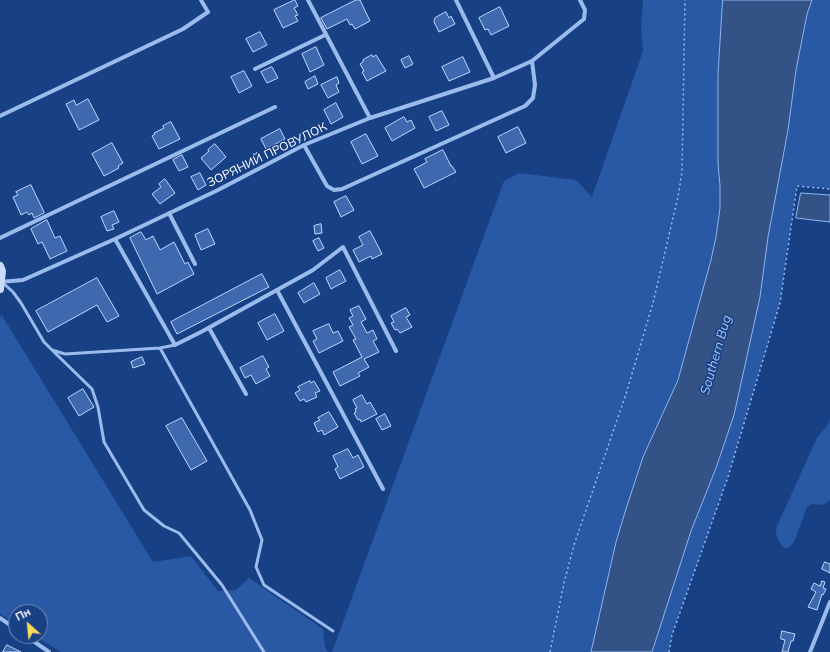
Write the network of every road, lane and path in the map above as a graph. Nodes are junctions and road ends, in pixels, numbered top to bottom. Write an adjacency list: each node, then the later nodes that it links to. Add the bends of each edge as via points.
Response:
1 (201, 0): 11 (street, via 208,12 183,29)
2 (308, 0): 6 (street)
3 (456, 0): 9 (street)
4 (580, 0): 7 (street, ЗОРЯНИЙ ПРОВУЛОК, via 585,10 584,19)
5 (685, 0): 34 (path, via 682,172 678,197 653,303 626,394 574,546)
6 (325, 35): 8 (street); 12 (street)
7 (532, 61): 9 (street, ЗОРЯНИЙ ПРОВУЛОК); 13 (street, via 535,85 533,98 525,106 342,189 334,190 327,186)
8 (255, 70)
9 (494, 78): 12 (street, ЗОРЯНИЙ ПРОВУЛОК)
10 (275, 107): 16 (street)
11 (0, 116)
12 (370, 118): 13 (street, ЗОРЯНИЙ ПРОВУЛОК)
13 (304, 145): 15 (street, ЗОРЯНИЙ ПРОВУЛОК)
14 (830, 189): 35 (path, via 798,186 780,303 728,478 672,635)
15 (169, 213): 17 (street, ЗОРЯНИЙ ПРОВУЛОК); 18 (street)
16 (0, 238)
17 (115, 239): 20 (street, ЗОРЯНИЙ ПРОВУЛОК, via 23,280); 23 (street)
18 (195, 264)
19 (0, 266): 20 (street)
20 (1, 284): 25 (lane, via 17,298 44,342)
21 (277, 290): 22 (street); 26 (street, via 313,270 343,247); 28 (street)
22 (209, 328): 23 (street); 27 (street)
23 (175, 345): 24 (lane)
24 (160, 348): 25 (lane, via 65,354); 30 (lane, via 250,510 262,540 256,567 264,585)
25 (52, 350): 33 (lane, via 92,389 98,406 104,442 144,510 164,526 179,533 222,584)
26 (396, 351)
27 (246, 394)
28 (383, 489)
29 (830, 602): 36 (street)
30 (333, 631)
31 (38, 644): 32 (street)
32 (49, 652)
33 (264, 652)
34 (550, 652)
35 (669, 652)
36 (810, 652)

